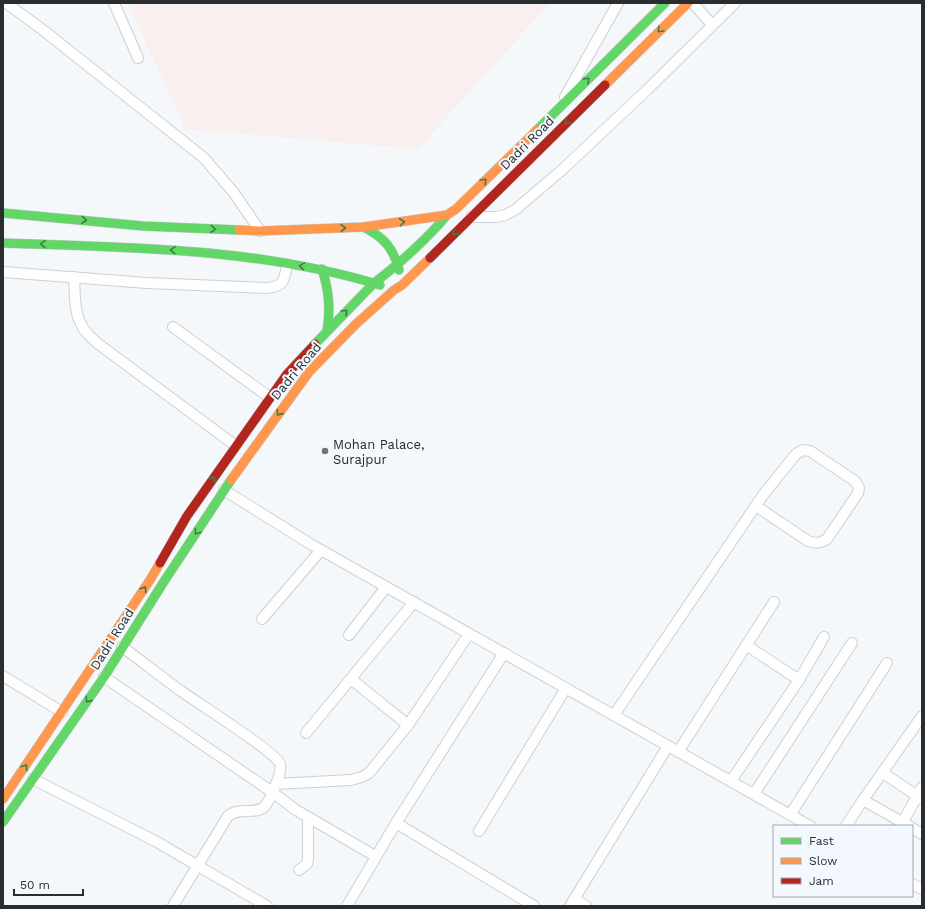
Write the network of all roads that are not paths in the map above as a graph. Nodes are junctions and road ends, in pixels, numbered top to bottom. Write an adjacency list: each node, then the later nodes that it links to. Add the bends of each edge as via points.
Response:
1 (6, 3): 14 (street, via 44,30 204,158 234,193)
2 (114, 3): 8 (street)
3 (618, 3): 9 (street)
4 (665, 3): 9 (main road, Dadri Road, one-way to 4)
5 (735, 3): 7 (street)
6 (694, 6): 7 (street); 12 (main road, Dadri Road, one-way to 12)
7 (712, 25): 12 (street, via 563,169 515,210 496,217)
8 (138, 58)
9 (558, 108): 11 (main road, Dadri Road, one-way to 9)
10 (3, 213): 14 (main road, one-way to 14, via 143,226)
11 (447, 215): 13 (main road, one-way to 11); 16 (main road, Dadri Road)
12 (470, 217): 22 (main road, Dadri Road, one-way to 22)
13 (364, 227): 14 (main road, one-way to 13); 16 (main road, via 388,244)
14 (260, 231)
15 (3, 243): 17 (main road, one-way to 15, via 219,253)
16 (398, 263): 21 (main road, Dadri Road); 22 (main road)
17 (287, 264): 18 (main road, one-way to 17); 20 (street, via 282,284 275,288)
18 (322, 269): 21 (main road); 25 (main road, via 330,302)
19 (3, 272): 20 (street)
20 (74, 277): 27 (street, via 80,324 87,334)
21 (374, 283): 23 (main road); 25 (main road, Dadri Road, one-way to 21)
22 (402, 284): 23 (main road, Dadri Road)
23 (394, 290): 28 (main road, Dadri Road, one-way to 28, via 309,372)
24 (173, 327): 26 (street)
25 (327, 330): 26 (main road, Dadri Road)
26 (269, 397): 27 (main road, Dadri Road)
27 (236, 446): 48 (main road, Dadri Road, one-way to 27, via 150,580 187,516)
28 (224, 490): 30 (street); 40 (main road, Dadri Road, one-way to 40)
29 (756, 506): 29 (street, via 796,454 803,450 810,451 855,481 859,488 827,538 815,544); 49 (street)
30 (321, 550): 31 (street); 34 (street)
31 (386, 587): 32 (street); 36 (street)
32 (414, 602): 35 (street); 45 (street)
33 (774, 602): 39 (street)
34 (262, 619)
35 (469, 634): 41 (street); 51 (street)
36 (349, 635)
37 (824, 637): 46 (street)
38 (852, 643): 59 (street)
39 (746, 645): 46 (street); 54 (street)
40 (122, 647): 44 (main road, Dadri Road); 58 (street, via 276,758 281,769)
41 (504, 653): 47 (street); 66 (street)
42 (887, 663): 63 (street)
43 (3, 676): 48 (street)
44 (104, 677): 56 (main road, Dadri Road, one-way to 56); 58 (street)
45 (351, 679): 51 (street); 52 (street)
46 (799, 680): 57 (street)
47 (566, 688): 49 (street); 71 (street)
48 (62, 712): 61 (main road, Dadri Road, one-way to 48)
49 (614, 715): 53 (street)
50 (922, 716): 55 (street)
51 (408, 724): 58 (street, via 370,773 362,777)
52 (306, 732)
53 (668, 746): 54 (street); 76 (street)
54 (678, 752): 57 (street)
55 (883, 773): 60 (street); 62 (street)
56 (33, 779): 65 (main road, Dadri Road); 74 (street)
57 (731, 781): 59 (street)
58 (274, 788): 64 (street); 74 (street, via 269,801 262,809 233,812 228,816)
59 (754, 794): 63 (street)
60 (920, 794): 67 (street)
61 (3, 799)
62 (863, 800): 67 (street); 69 (street)
63 (790, 815): 68 (street)
64 (308, 817): 73 (street); 75 (street, via 308,860)
65 (3, 822)
66 (396, 823): 73 (street); 80 (street)
67 (906, 824)
68 (808, 825)
69 (847, 825)
70 (913, 829): 72 (street)
71 (479, 831)
72 (922, 834)
73 (376, 856): 79 (street)
74 (199, 865): 77 (street); 78 (street)
75 (300, 870)
76 (572, 902): 81 (street)
77 (173, 906)
78 (267, 906)
79 (347, 906)
80 (534, 906)
81 (586, 906)

